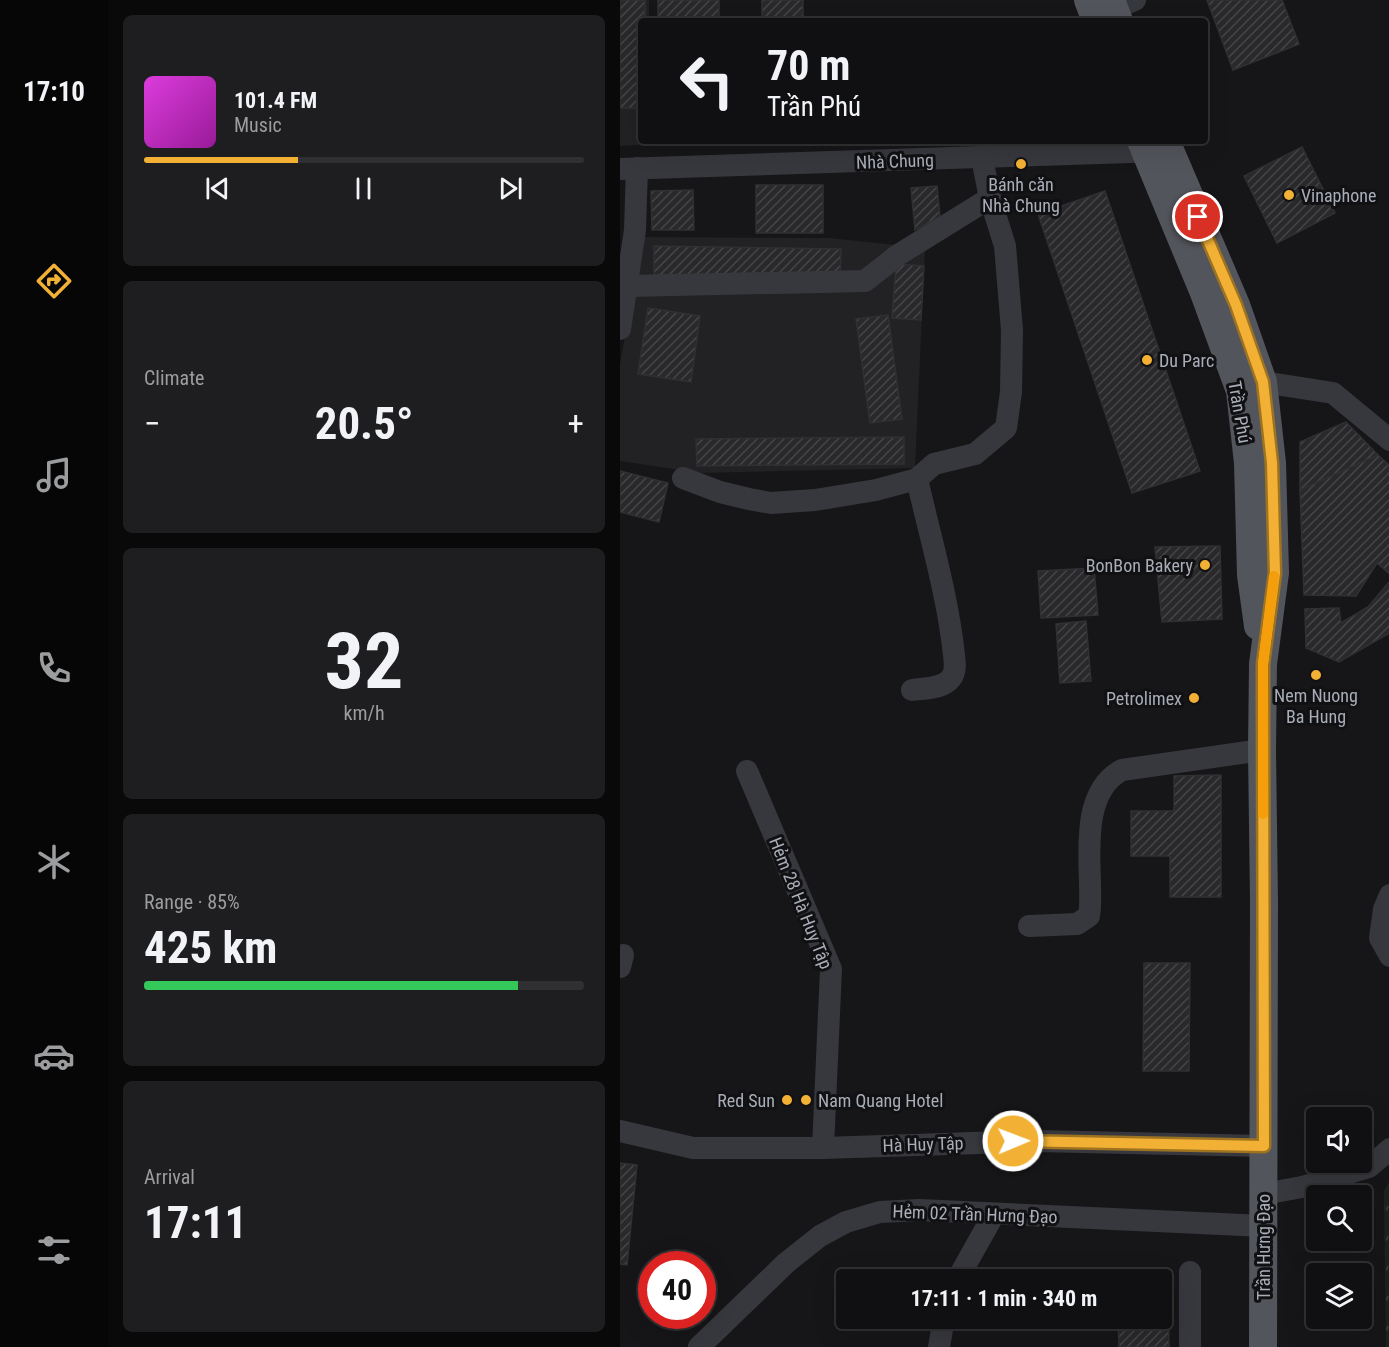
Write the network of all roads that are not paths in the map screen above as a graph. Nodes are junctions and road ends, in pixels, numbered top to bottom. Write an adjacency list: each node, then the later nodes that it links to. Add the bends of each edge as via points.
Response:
1 (1088, 0): 2 (main road)
2 (1115, 10)
3 (1156, 146): 4 (street, Nhà Chung); 9 (main road, Trần Phú, via 1236,305)
4 (982, 158): 5 (street, Nhà Chung); 6 (street)
5 (629, 169): 7 (street, via 635,230)
6 (990, 198): 7 (street, via 898,255 865,281); 12 (street, via 1005,246 1012,330 1006,428 976,454 934,464)
7 (627, 286): 8 (street)
8 (620, 329)
9 (1252, 387): 10 (street, via 1333,393); 14 (main road, Trần Phú, via 1272,463 1275,573 1263,664)
10 (1390, 440)
11 (683, 478): 12 (street, via 719,492 771,503 876,490)
12 (917, 478): 13 (street, via 955,663 951,678 942,685)
13 (912, 690)
14 (1262, 750): 17 (street, via 1114,774 1100,793 1091,818 1089,916 1077,924); 20 (main road, Trần Phú)
15 (747, 771): 21 (street, Hẻm 28 Hà Huy Tập, via 831,969)
16 (1390, 895): 18 (street, via 1380,938)
17 (1029, 926)
18 (1390, 956)
19 (620, 1131): 21 (street, Hà Huy Tập, via 693,1148)
20 (1264, 1146): 21 (street, Hà Huy Tập, via 1037,1141); 23 (main road, Trần Hưng Đạo)
21 (823, 1148)
22 (1390, 1149): 23 (street, via 1369,1167)
23 (1264, 1194): 25 (main road, Trần Hưng Đạo)
24 (994, 1214): 25 (street, Hẻm 02 Trần Hưng Đạo); 26 (street); 29 (street, Hẻm 02 Trần Hưng Đạo, via 880,1212 846,1222 820,1236 786,1263)
25 (1264, 1226): 32 (main road, Trần Hưng Đạo)
26 (963, 1269)
27 (1190, 1272): 31 (street)
28 (942, 1329): 30 (street)
29 (699, 1347)
30 (939, 1347)
31 (1190, 1347)
32 (1263, 1347)

